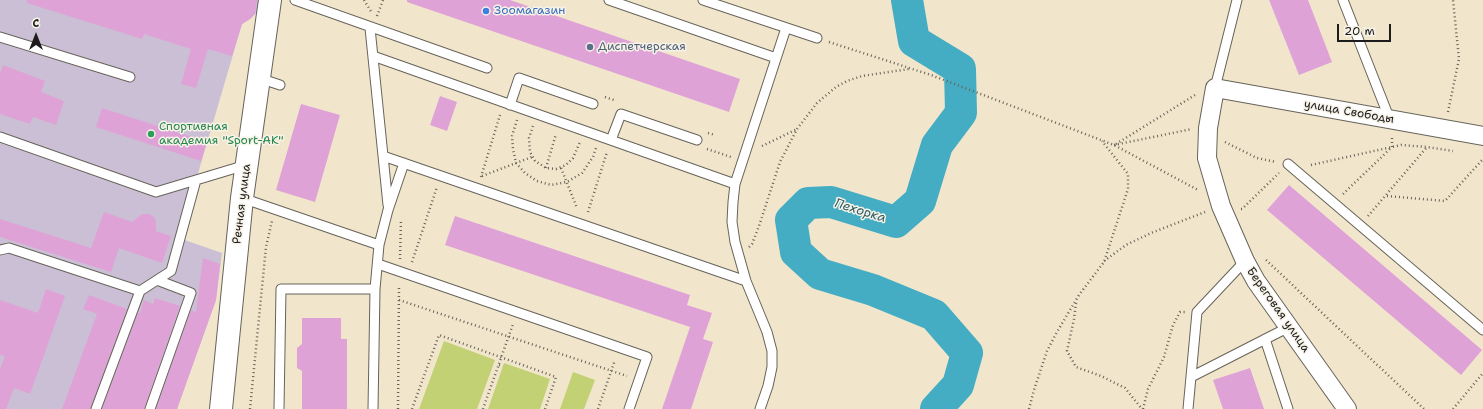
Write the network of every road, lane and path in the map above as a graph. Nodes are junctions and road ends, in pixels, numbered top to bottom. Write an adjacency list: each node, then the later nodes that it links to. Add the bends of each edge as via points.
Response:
1 (270, 0): 19 (street, Речная улица)
2 (295, 0): 10 (lane)
3 (364, 0): 9 (path)
4 (608, 0): 15 (lane)
5 (703, 0): 11 (lane)
6 (1237, 0): 21 (lane)
7 (1343, 0): 26 (lane)
8 (1453, 0): 30 (path, via 1459,59)
9 (376, 18)
10 (370, 28): 14 (lane); 16 (lane)
11 (786, 28): 13 (lane); 15 (lane)
12 (0, 37): 18 (lane)
13 (817, 38): 17 (path)
14 (373, 56): 22 (lane); 43 (lane)
15 (776, 58): 42 (lane)
16 (487, 68)
17 (911, 68): 28 (path, via 846,81 817,103); 36 (path)
18 (130, 77)
19 (259, 78): 20 (lane); 49 (street, Речная улица)
20 (280, 85)
21 (1215, 88): 26 (street, улица Свободы); 29 (street, Береговая улица); 38 (path, via 1201,92)
22 (507, 104): 23 (lane, via 519,78); 24 (lane); 54 (path)
23 (593, 104)
24 (520, 108): 27 (lane); 47 (path, via 512,136)
25 (535, 120): 44 (path, via 529,143)
26 (1390, 120): 30 (street, улица Свободы); 39 (path)
27 (560, 122): 31 (lane); 51 (path)
28 (797, 128): 42 (path); 71 (path, via 780,162 752,244)
29 (1208, 128): 38 (path); 50 (path, via 1219,139 1258,158); 63 (street, Береговая улица, via 1207,158)
30 (1445, 129): 33 (street, улица Свободы)
31 (583, 130): 32 (lane); 52 (path, via 573,158)
32 (600, 136): 35 (lane); 56 (path, via 593,157 582,173)
33 (1483, 136)
34 (0, 137): 55 (lane, via 156,192)
35 (611, 140): 37 (lane, via 620,114); 57 (lane); 66 (path)
36 (1101, 140): 38 (path); 74 (path, via 1128,174 1128,189)
37 (699, 143): 41 (path)
38 (1114, 145): 59 (path)
39 (1392, 147): 40 (path); 50 (path, via 1307,166); 62 (path)
40 (1427, 147)
41 (718, 153)
42 (744, 154): 57 (lane)
43 (383, 156): 46 (lane); 65 (lane)
44 (532, 157): 47 (path); 51 (path)
45 (1483, 159): 60 (path, via 1446,201)
46 (404, 163): 53 (lane); 65 (lane)
47 (516, 163): 54 (path); 56 (path, via 525,174 536,181 551,185)
48 (1414, 163): 60 (path)
49 (247, 164): 55 (lane); 61 (street, Речная улица)
50 (1288, 164): 62 (lane); 63 (path, via 1242,209)
51 (546, 168): 52 (path)
52 (561, 168): 56 (path)
53 (441, 176): 58 (lane); 76 (path)
54 (481, 177): 58 (path)
55 (196, 180): 77 (lane, via 171,271)
56 (567, 182): 66 (path)
57 (735, 184): 71 (lane, via 732,222)
58 (471, 186): 66 (lane)
59 (1199, 191)
60 (1386, 196): 67 (path)
61 (242, 198): 64 (lane); 99 (street, Речная улица)
62 (1333, 203): 67 (lane)
63 (1221, 206): 73 (street, Береговая улица); 74 (path, via 1138,239)
64 (274, 209): 68 (lane); 100 (path, via 266,247)
65 (388, 210): 68 (lane)
66 (584, 224): 78 (lane)
67 (1359, 225): 86 (lane)
68 (379, 245): 75 (lane)
69 (0, 250): 80 (lane, via 9,248)
70 (400, 255): 76 (path)
71 (738, 257): 78 (lane)
72 (1263, 257): 115 (path)
73 (1244, 261): 84 (lane); 85 (street, Береговая улица)
74 (1104, 262): 82 (path)
75 (378, 264): 76 (lane); 79 (lane)
76 (404, 273): 81 (path); 83 (lane)
77 (157, 280): 80 (lane); 98 (lane, via 191,293)
78 (746, 281): 109 (lane, via 772,351 770,373)
79 (375, 289): 101 (lane, via 281,289); 102 (lane)
80 (140, 291): 97 (lane)
81 (399, 300): 87 (path); 103 (path)
82 (1076, 301): 110 (path, via 1047,351); 111 (path, via 1068,351 1076,367 1125,388)
83 (517, 312): 87 (path); 89 (lane)
84 (1197, 312): 95 (lane); 111 (path, via 1180,312)
85 (1289, 327): 88 (lane); 114 (street, Береговая улица)
86 (1483, 330)
87 (509, 338): 90 (path); 93 (path)
88 (1265, 339): 95 (lane); 113 (lane)
89 (619, 347): 93 (path); 96 (lane, via 647,357)
90 (502, 358): 91 (path); 104 (path, via 439,335); 106 (path, via 556,377)
91 (499, 365): 92 (path); 105 (path)
92 (503, 366)
93 (611, 371): 96 (path); 107 (path)
94 (1483, 373): 116 (path)
95 (1191, 377): 112 (lane)
96 (639, 380): 108 (lane)
97 (96, 409)
98 (150, 409)
99 (221, 409)
100 (250, 409)
101 (279, 409)
102 (373, 409)
103 (398, 409)
104 (412, 409)
105 (483, 409)
106 (545, 409)
107 (598, 409)
108 (629, 409)
109 (760, 409)
110 (1029, 409)
111 (1142, 409)
112 (1188, 409)
113 (1288, 409)
114 (1348, 409)
115 (1424, 409)
116 (1453, 409)

